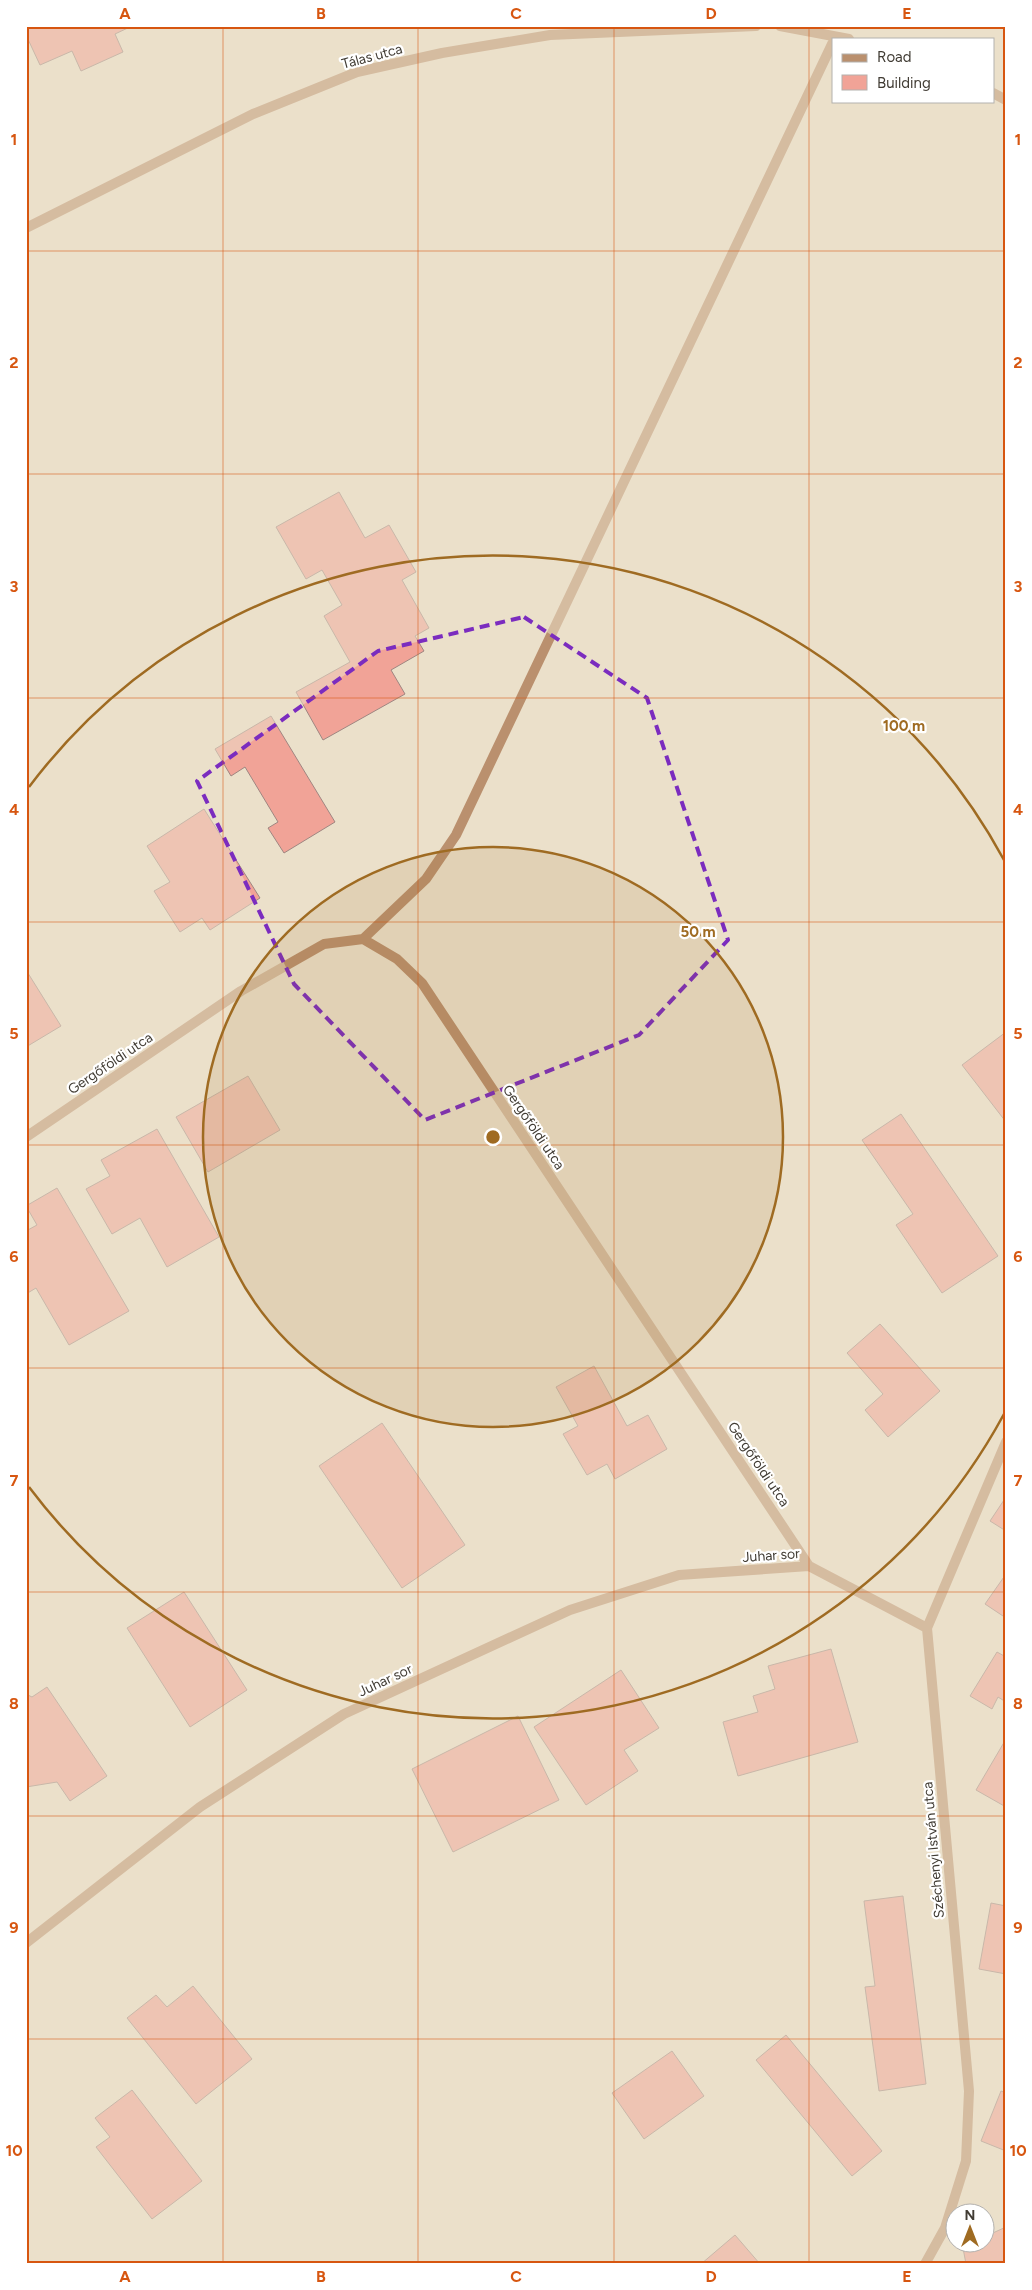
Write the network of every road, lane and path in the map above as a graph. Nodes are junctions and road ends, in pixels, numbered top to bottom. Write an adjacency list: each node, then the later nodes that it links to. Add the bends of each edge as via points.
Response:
1 (756, 26): 7 (street, Tálas utca, via 550,35 442,52 358,72 253,114)
2 (780, 26): 3 (street)
3 (832, 38)
4 (832, 45): 8 (street, via 456,835 426,879)
5 (994, 94): 6 (street)
6 (1006, 100)
7 (26, 228)
8 (363, 939): 9 (street, Gergőföldi utca, via 324,944 241,991); 11 (street, Gergőföldi utca, via 397,959 422,983)
9 (26, 1137)
10 (1005, 1446): 12 (street, Széchenyi István utca)
11 (810, 1566): 12 (street, Gergőföldi utca); 13 (street, Juhar sor, via 679,1575 634,1589 570,1610 344,1714 200,1807)
12 (927, 1628): 14 (street, Széchenyi István utca, via 969,2091 966,2161 945,2228)
13 (26, 1943)
14 (925, 2264)

